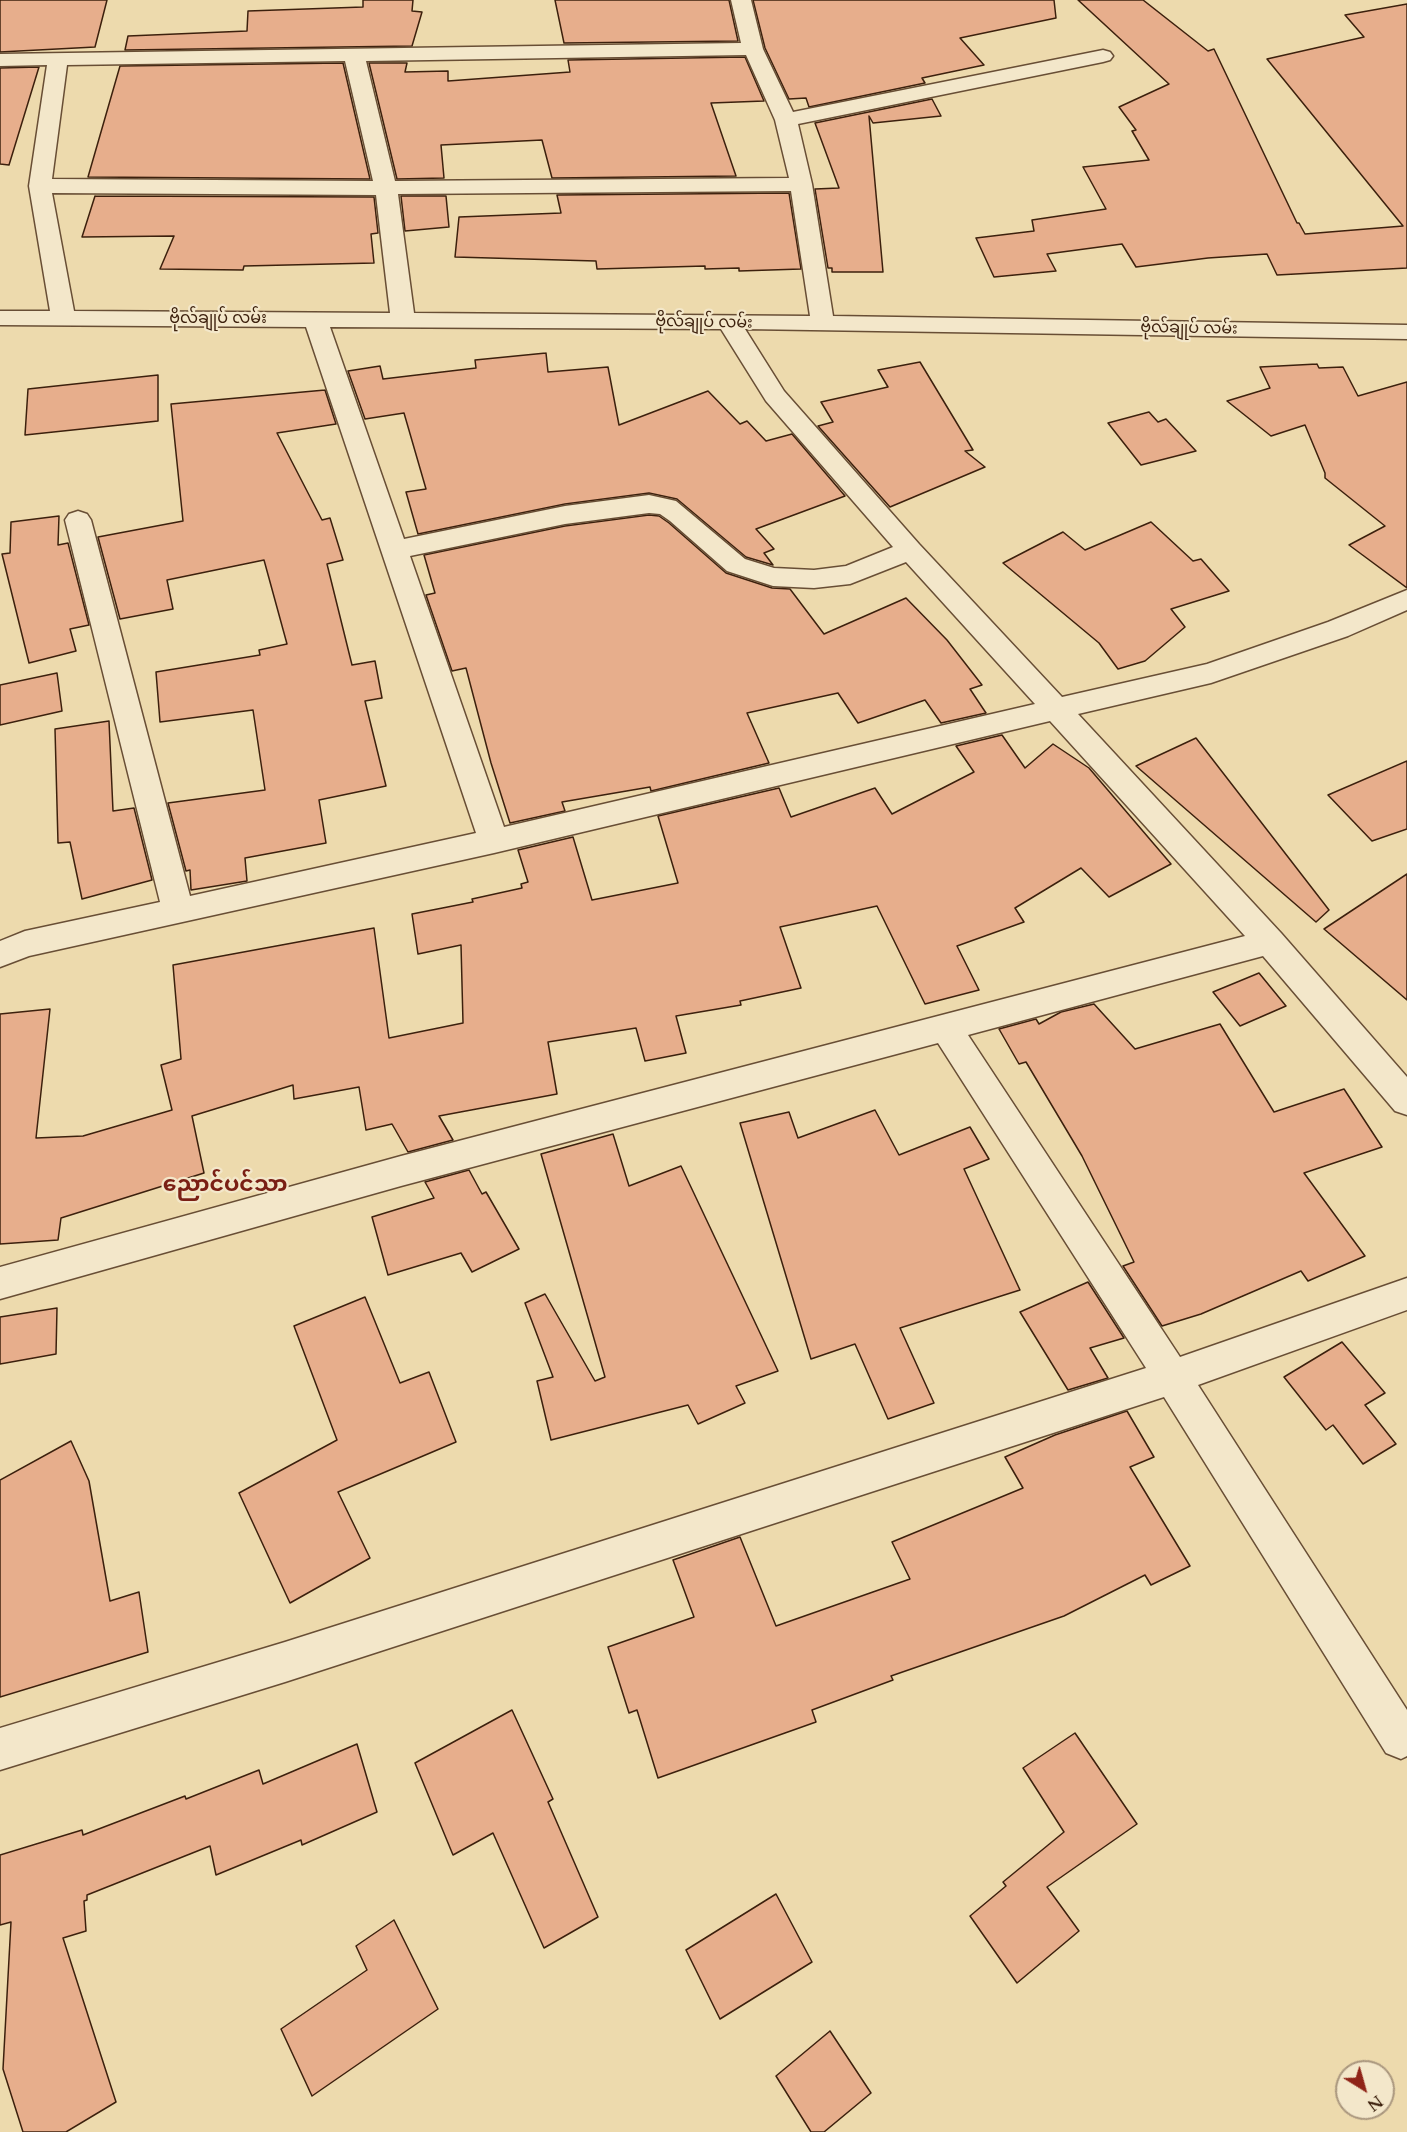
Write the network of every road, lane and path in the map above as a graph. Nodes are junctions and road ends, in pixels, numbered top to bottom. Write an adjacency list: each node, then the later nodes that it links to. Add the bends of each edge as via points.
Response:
1 (741, 0): 2 (street)
2 (753, 49): 3 (street); 7 (street)
3 (354, 54): 5 (street); 10 (street)
4 (1103, 56): 7 (street)
5 (58, 58): 6 (street); 9 (street)
6 (0, 60)
7 (786, 120): 8 (street)
8 (801, 184): 10 (street); 16 (street)
9 (40, 186): 10 (street); 12 (street)
10 (386, 188): 14 (street)
11 (0, 318): 12 (street, ဗိုလ်ချုပ် လမ်း)
12 (63, 318): 13 (street, ဗိုလ်ချုပ် လမ်း)
13 (316, 320): 14 (street, ဗိုလ်ချုပ် လမ်း); 19 (street)
14 (403, 321): 15 (street, ဗိုလ်ချုပ် လမ်း)
15 (728, 322): 16 (street, ဗိုလ်ချုပ် လမ်း); 20 (street, via 775,396)
16 (823, 325): 17 (street, ဗိုလ်ချုပ် လမ်း)
17 (1407, 332)
18 (78, 520): 24 (street)
19 (395, 550): 20 (street, via 565,515 649,504 667,507 679,515 736,566 773,577 814,579 850,575); 23 (street)
20 (910, 550): 22 (street)
21 (1407, 599): 22 (street, via 1338,629 1211,673)
22 (1057, 711): 23 (street); 25 (street)
23 (494, 841): 24 (street)
24 (178, 910): 26 (street, via 25,944)
25 (1270, 942): 27 (street); 28 (street)
26 (0, 954)
27 (946, 1028): 29 (street, via 401,1171); 31 (street)
28 (1407, 1101)
29 (0, 1283)
30 (1407, 1294): 31 (street)
31 (1172, 1377): 32 (street); 33 (street, via 285,1662)
32 (1401, 1738)
33 (0, 1749)

